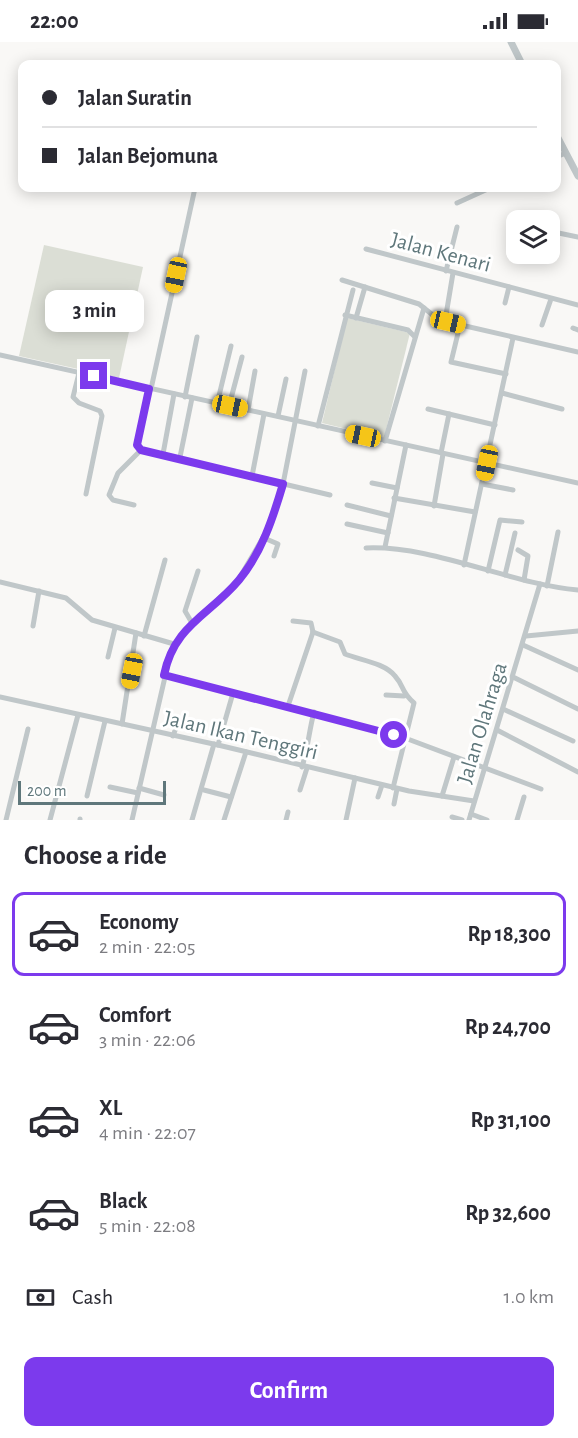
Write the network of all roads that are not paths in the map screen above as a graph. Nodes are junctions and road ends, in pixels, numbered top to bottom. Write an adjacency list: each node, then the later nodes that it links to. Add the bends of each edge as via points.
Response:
1 (511, 42): 2 (street)
2 (520, 60)
3 (561, 144): 4 (street)
4 (566, 153): 5 (street); 6 (street)
5 (561, 155)
6 (578, 176)
7 (194, 192): 41 (street)
8 (481, 192): 9 (street)
9 (457, 203)
10 (457, 227): 14 (street)
11 (560, 233): 12 (street)
12 (578, 237)
13 (366, 249): 14 (street, Jalan Kenari)
14 (446, 271): 15 (street, Jalan Kenari)
15 (453, 273): 18 (street, Jalan Kenari); 26 (street)
16 (342, 280): 17 (street)
17 (365, 287): 23 (street); 25 (street)
18 (509, 287): 20 (street, Jalan Kenari); 21 (street)
19 (353, 290): 24 (street)
20 (551, 299): 22 (street, Jalan Kenari); 28 (street)
21 (505, 303)
22 (578, 305)
23 (424, 308): 26 (street); 29 (street)
24 (345, 315): 25 (street); 56 (street)
25 (356, 318): 29 (street, via 408,330)
26 (445, 321): 27 (street)
27 (460, 325): 31 (street); 39 (street, via 451,362)
28 (542, 325)
29 (414, 336): 57 (street)
30 (197, 337): 44 (street)
31 (513, 338): 33 (street); 39 (street)
32 (231, 346): 46 (street)
33 (578, 352)
34 (0, 355): 38 (street)
35 (242, 357): 47 (street)
36 (255, 370): 50 (street)
37 (305, 371): 54 (street)
38 (79, 373): 41 (street); 71 (street, via 73,397 97,409 102,416)
39 (506, 374): 42 (street)
40 (286, 379): 53 (street)
41 (150, 389): 43 (street); 59 (street, via 137,445)
42 (502, 393): 49 (street); 55 (street)
43 (174, 394): 44 (street); 60 (street)
44 (185, 396): 45 (street)
45 (192, 398): 46 (street); 62 (street)
46 (217, 404): 47 (street)
47 (230, 406): 50 (street)
48 (428, 408): 52 (street)
49 (562, 409)
50 (248, 410): 51 (street)
51 (264, 414): 53 (street); 64 (street)
52 (449, 414): 55 (street); 61 (street)
53 (278, 416): 54 (street)
54 (294, 421): 56 (street); 67 (street)
55 (495, 425): 63 (street)
56 (318, 426): 57 (street)
57 (385, 441): 58 (street)
58 (406, 446): 61 (street); 69 (street)
59 (141, 450): 60 (street); 74 (street, via 117,473 109,495)
60 (163, 454): 62 (street)
61 (442, 454): 63 (street); 76 (street)
62 (180, 457): 64 (street)
63 (487, 463): 66 (street); 68 (street)
64 (252, 476): 67 (street)
65 (372, 483): 69 (street)
66 (578, 483)
67 (283, 484): 72 (street); 84 (street)
68 (482, 484): 70 (street); 77 (street)
69 (397, 488): 73 (street)
70 (513, 490)
71 (86, 494)
72 (330, 495)
73 (394, 498): 76 (street); 78 (street)
74 (134, 506)
75 (347, 506): 78 (street)
76 (434, 506): 77 (street)
77 (475, 512): 90 (street)
78 (391, 516): 82 (street)
79 (522, 522): 92 (street, via 500,520)
80 (347, 524): 82 (street)
81 (558, 532): 96 (street, Jalan Olahraga)
82 (388, 533): 85 (street)
83 (514, 533): 93 (street)
84 (264, 538): 88 (street, via 278,544); 100 (street, via 237,582)
85 (386, 547): 86 (street); 90 (street)
86 (366, 548)
87 (518, 550): 94 (street, via 528,556)
88 (274, 556)
89 (165, 560): 106 (street)
90 (464, 565): 92 (street)
91 (198, 571): 100 (street, via 185,611)
92 (488, 571): 93 (street)
93 (505, 575): 94 (street)
94 (524, 580): 96 (street)
95 (0, 582): 98 (street)
96 (544, 585): 97 (street); 107 (street, Jalan Olahraga)
97 (578, 590)
98 (39, 591): 101 (street); 102 (street, via 66,598 92,620)
99 (293, 621): 104 (street, via 311,623)
100 (192, 623): 108 (street)
101 (33, 626)
102 (115, 628): 105 (street); 110 (street)
103 (578, 631): 107 (street)
104 (313, 632): 116 (street, via 340,642 345,654 391,672); 118 (street)
105 (136, 633): 106 (street); 124 (street)
106 (144, 636): 108 (street)
107 (526, 636): 109 (street, Jalan Olahraga)
108 (174, 644): 112 (street)
109 (523, 645): 111 (street); 113 (street, Jalan Olahraga)
110 (108, 657)
111 (578, 670)
112 (164, 675): 114 (street); 128 (street)
113 (513, 676): 119 (street, Jalan Olahraga); 120 (street)
114 (233, 693): 118 (street); 132 (street)
115 (386, 695): 116 (street)
116 (404, 696): 130 (street, via 415,705)
117 (0, 698): 122 (street, Jalan Ikan Tenggiri)
118 (288, 706): 121 (street)
119 (503, 709): 127 (street, Jalan Olahraga); 131 (street)
120 (578, 709)
121 (314, 712): 130 (street); 136 (street)
122 (78, 715): 123 (street, Jalan Ikan Tenggiri); 159 (street)
123 (105, 721): 124 (street, Jalan Ikan Tenggiri); 148 (street)
124 (122, 724): 128 (street, Jalan Ikan Tenggiri)
125 (177, 725): 129 (street)
126 (28, 729): 158 (street)
127 (497, 730): 137 (street, Jalan Olahraga); 138 (street)
128 (151, 731): 129 (street, Jalan Ikan Tenggiri); 146 (street)
129 (173, 736): 132 (street, Jalan Ikan Tenggiri)
130 (405, 738): 134 (street); 142 (street)
131 (573, 741)
132 (216, 745): 133 (street, Jalan Ikan Tenggiri); 161 (street)
133 (246, 752): 136 (street, Jalan Ikan Tenggiri); 150 (street)
134 (454, 757): 137 (street); 149 (street)
135 (578, 762): 138 (street)
136 (305, 767): 139 (street, Jalan Ikan Tenggiri); 145 (street)
137 (484, 767): 143 (street); 153 (street, Jalan Olahraga)
138 (577, 771)
139 (356, 778): 140 (street, Jalan Ikan Tenggiri); 164 (street)
140 (382, 785): 142 (street, Jalan Ikan Tenggiri); 152 (street)
141 (110, 787): 146 (street)
142 (395, 788): 149 (street, Jalan Ikan Tenggiri); 154 (street)
143 (541, 789)
144 (204, 790): 150 (street)
145 (300, 790)
146 (138, 791): 147 (street); 160 (street)
147 (164, 795)
148 (87, 796)
149 (442, 796): 153 (street, Jalan Ikan Tenggiri)
150 (231, 797): 162 (street)
151 (524, 797): 167 (street)
152 (378, 798)
153 (474, 801): 157 (street, Jalan Olahraga)
154 (394, 804)
155 (288, 812): 163 (street)
156 (452, 817): 165 (street)
157 (470, 817): 166 (street)
158 (6, 820)
159 (50, 820)
160 (132, 820)
161 (192, 820)
162 (224, 820)
163 (286, 820)
164 (346, 820)
165 (462, 820)
166 (487, 820)
167 (517, 820)

